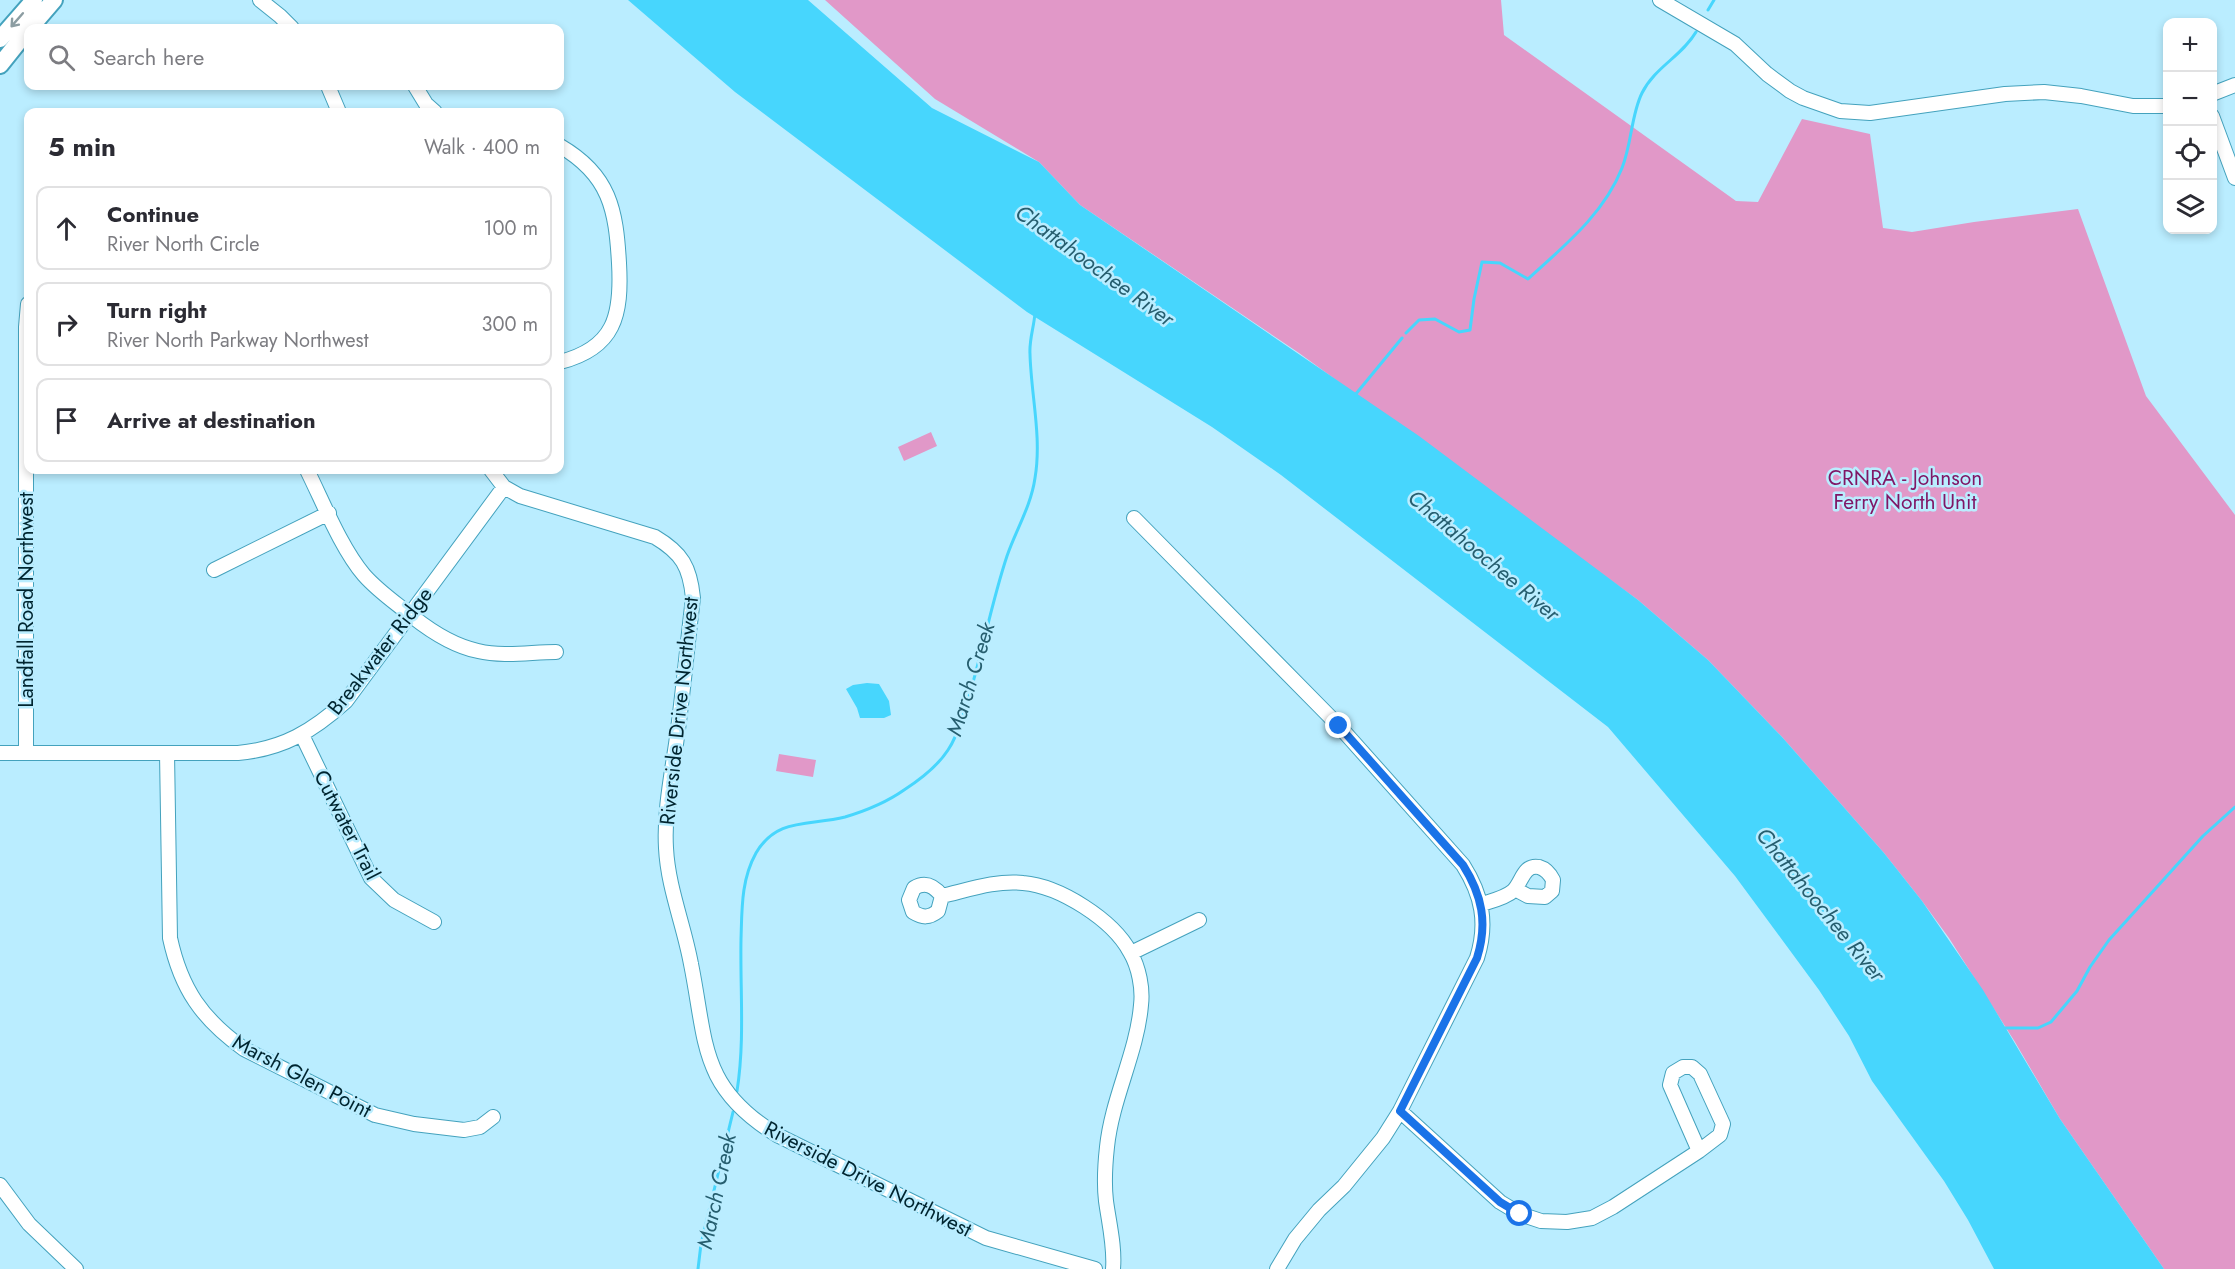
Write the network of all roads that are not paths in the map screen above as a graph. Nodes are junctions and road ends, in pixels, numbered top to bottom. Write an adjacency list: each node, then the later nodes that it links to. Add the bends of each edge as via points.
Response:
1 (34, 0): 8 (main road, one-way to 8)
2 (54, 0): 5 (main road)
3 (260, 0): 6 (street)
4 (1660, 0): 14 (street, via 1734,44 1790,91 1839,111 1870,112 2044,92 2133,106)
5 (33, 24)
6 (288, 24)
7 (24, 35): 9 (main road)
8 (0, 39)
9 (0, 65)
10 (2235, 85): 13 (street)
11 (330, 90): 15 (street)
12 (417, 90): 16 (street)
13 (2217, 92)
14 (2163, 106)
15 (337, 108)
16 (430, 108)
17 (2216, 126): 19 (street)
18 (564, 149): 20 (street, via 584,164 612,204 621,290 615,319 602,339 593,348)
19 (2235, 178)
20 (564, 361)
21 (26, 474): 31 (street, Landfall Road Northwest)
22 (309, 474): 25 (street)
23 (494, 474): 24 (street, Riverside Drive Northwest)
24 (504, 487): 28 (street, Breakwater Ridge); 45 (street, Riverside Drive Northwest, via 537,502 655,537 682,559 691,578 693,598 667,801 666,850 704,1040 716,1074 728,1093 758,1124 777,1135 986,1238)
25 (329, 513): 27 (street); 28 (street, via 363,574)
26 (1134, 518): 36 (street, via 1339,726 1463,865)
27 (214, 570)
28 (410, 615): 29 (street, via 440,636 477,651); 30 (street, Breakwater Ridge, via 346,701)
29 (556, 652)
30 (302, 735): 33 (street, Breakwater Ridge, via 249,752); 38 (street, Cutwater Trail, via 371,878 394,900)
31 (26, 752): 32 (street, Breakwater Ridge); 33 (street, Breakwater Ridge)
32 (0, 753)
33 (167, 753): 41 (street, Marsh Glen Point, via 170,938 183,981 208,1018 244,1049 375,1115 464,1130 480,1127)
34 (1515, 889): 36 (street)
35 (942, 896): 39 (street, via 1000,883 1043,887 1098,916)
36 (1482, 904): 40 (street, via 1483,931 1477,958)
37 (1199, 920): 39 (street)
38 (434, 922)
39 (1131, 953): 46 (street, via 1140,978 1142,1004 1113,1108 1107,1145 1105,1198)
40 (1400, 1111): 42 (street, via 1500,1202 1541,1221 1592,1218); 47 (street, via 1364,1164 1295,1239)
41 (493, 1117)
42 (1699, 1151): 42 (street, via 1670,1085 1673,1073 1683,1067 1692,1067 1700,1074 1722,1124 1720,1135)
43 (0, 1185): 44 (street, via 29,1224)
44 (76, 1269)
45 (1095, 1269)
46 (1113, 1269)
47 (1277, 1269)

